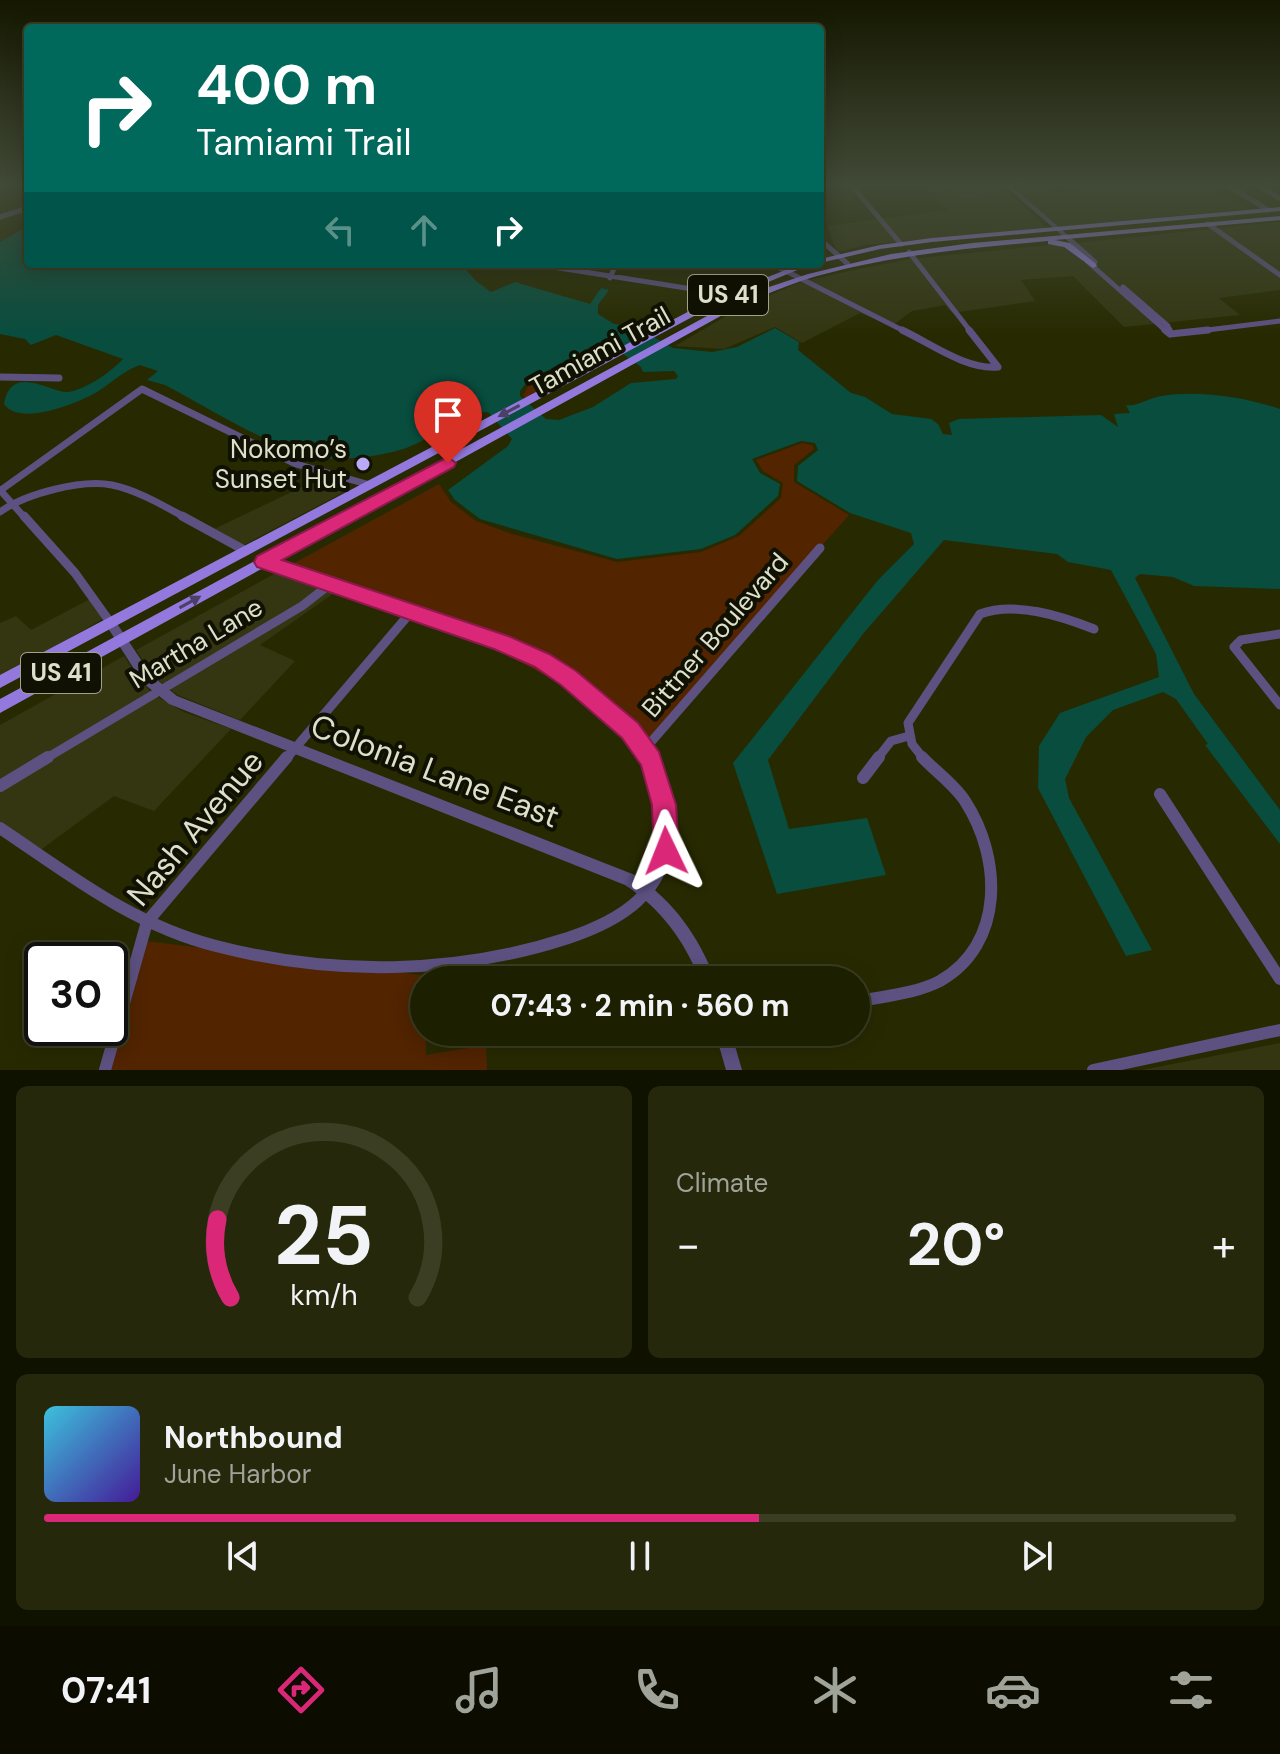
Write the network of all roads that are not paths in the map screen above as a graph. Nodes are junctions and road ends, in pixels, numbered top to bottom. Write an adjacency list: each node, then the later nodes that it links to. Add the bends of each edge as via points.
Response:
1 (894, 236): 8 (street)
2 (1017, 236): 8 (main road, Tamiami Trail / US 41)
3 (1035, 236): 9 (main road, Tamiami Trail / US 41)
4 (1062, 236): 14 (street)
5 (1062, 236): 25 (street, via 1168,326)
6 (1225, 236): 20 (street)
7 (824, 243): 11 (street)
8 (901, 244): 11 (main road, Tamiami Trail / US 41)
9 (929, 249): 10 (main road, Tamiami Trail / US 41); 14 (main road, via 1054,242)
10 (909, 252): 13 (main road, Tamiami Trail / US 41); 21 (street, via 998,367 965,361)
11 (837, 256): 12 (main road, Tamiami Trail / US 41); 13 (street)
12 (824, 260)
13 (848, 264): 21 (main road, Tamiami Trail / US 41)
14 (1093, 266): 25 (street)
15 (556, 268): 22 (street)
16 (614, 268): 22 (street)
17 (782, 268): 19 (street)
18 (794, 268): 19 (main road, Tamiami Trail / US 41)
19 (787, 270): 21 (street); 23 (main road, Tamiami Trail / US 41)
20 (1280, 275)
21 (801, 277): 26 (main road, Tamiami Trail / US 41)
22 (610, 278): 23 (street, via 686,288)
23 (719, 299): 26 (main road, via 719,307); 29 (main road, Tamiami Trail / US 41, one-way to 29)
24 (1280, 321): 25 (street)
25 (1170, 334)
26 (665, 342): 35 (main road, Tamiami Trail / US 41)
27 (0, 377): 28 (street)
28 (59, 378)
29 (371, 486): 30 (street, via 296,464 142,389); 34 (main road, Tamiami Trail / US 41); 35 (main road, via 363,500 290,538)
30 (0, 490): 31 (street)
31 (14, 502): 32 (street); 34 (street, via 66,487 112,485 162,505); 38 (street, via 94,594)
32 (0, 512)
33 (820, 548): 48 (street, Bittner Boulevard)
34 (246, 551): 38 (main road, Tamiami Trail / US 41)
35 (263, 562): 36 (street); 41 (main road, Tamiami Trail / US 41, one-way to 35)
36 (329, 585): 37 (street); 43 (street, Martha Lane)
37 (411, 612): 47 (street, Nash Avenue); 48 (street, via 542,661 604,707)
38 (110, 622): 41 (street, Colonia Lane East); 42 (main road, Tamiami Trail / US 41)
39 (1094, 629): 46 (street, via 1000,608 986,610 908,723)
40 (1280, 634): 44 (street, via 1241,640 1234,647)
41 (122, 639): 43 (street, Colonia Lane East); 45 (main road, Tamiami Trail / US 41)
42 (0, 682)
43 (159, 691): 47 (street, Colonia Lane East); 50 (street, Martha Lane)
44 (1280, 705)
45 (0, 706)
46 (909, 736): 49 (street, via 891,741); 57 (street, via 963,797 978,824 991,865 990,914 975,949 951,974 929,985)
47 (296, 746): 53 (street, Colonia Lane East, via 602,867); 54 (street, Nash Avenue)
48 (644, 750): 53 (street, via 658,778 667,833 664,863)
49 (863, 778)
50 (0, 786)
51 (1160, 794): 56 (street)
52 (0, 828): 54 (street)
53 (647, 891): 54 (street, via 625,913 586,932 514,955 451,965 253,955); 55 (street, Colonia Lane East, via 679,924)
54 (147, 922): 60 (street, Nash Avenue)
55 (701, 966)
56 (1280, 979)
57 (870, 999)
58 (1280, 1030): 62 (street)
59 (727, 1046): 61 (street)
60 (105, 1070)
61 (734, 1070)
62 (1093, 1070)

